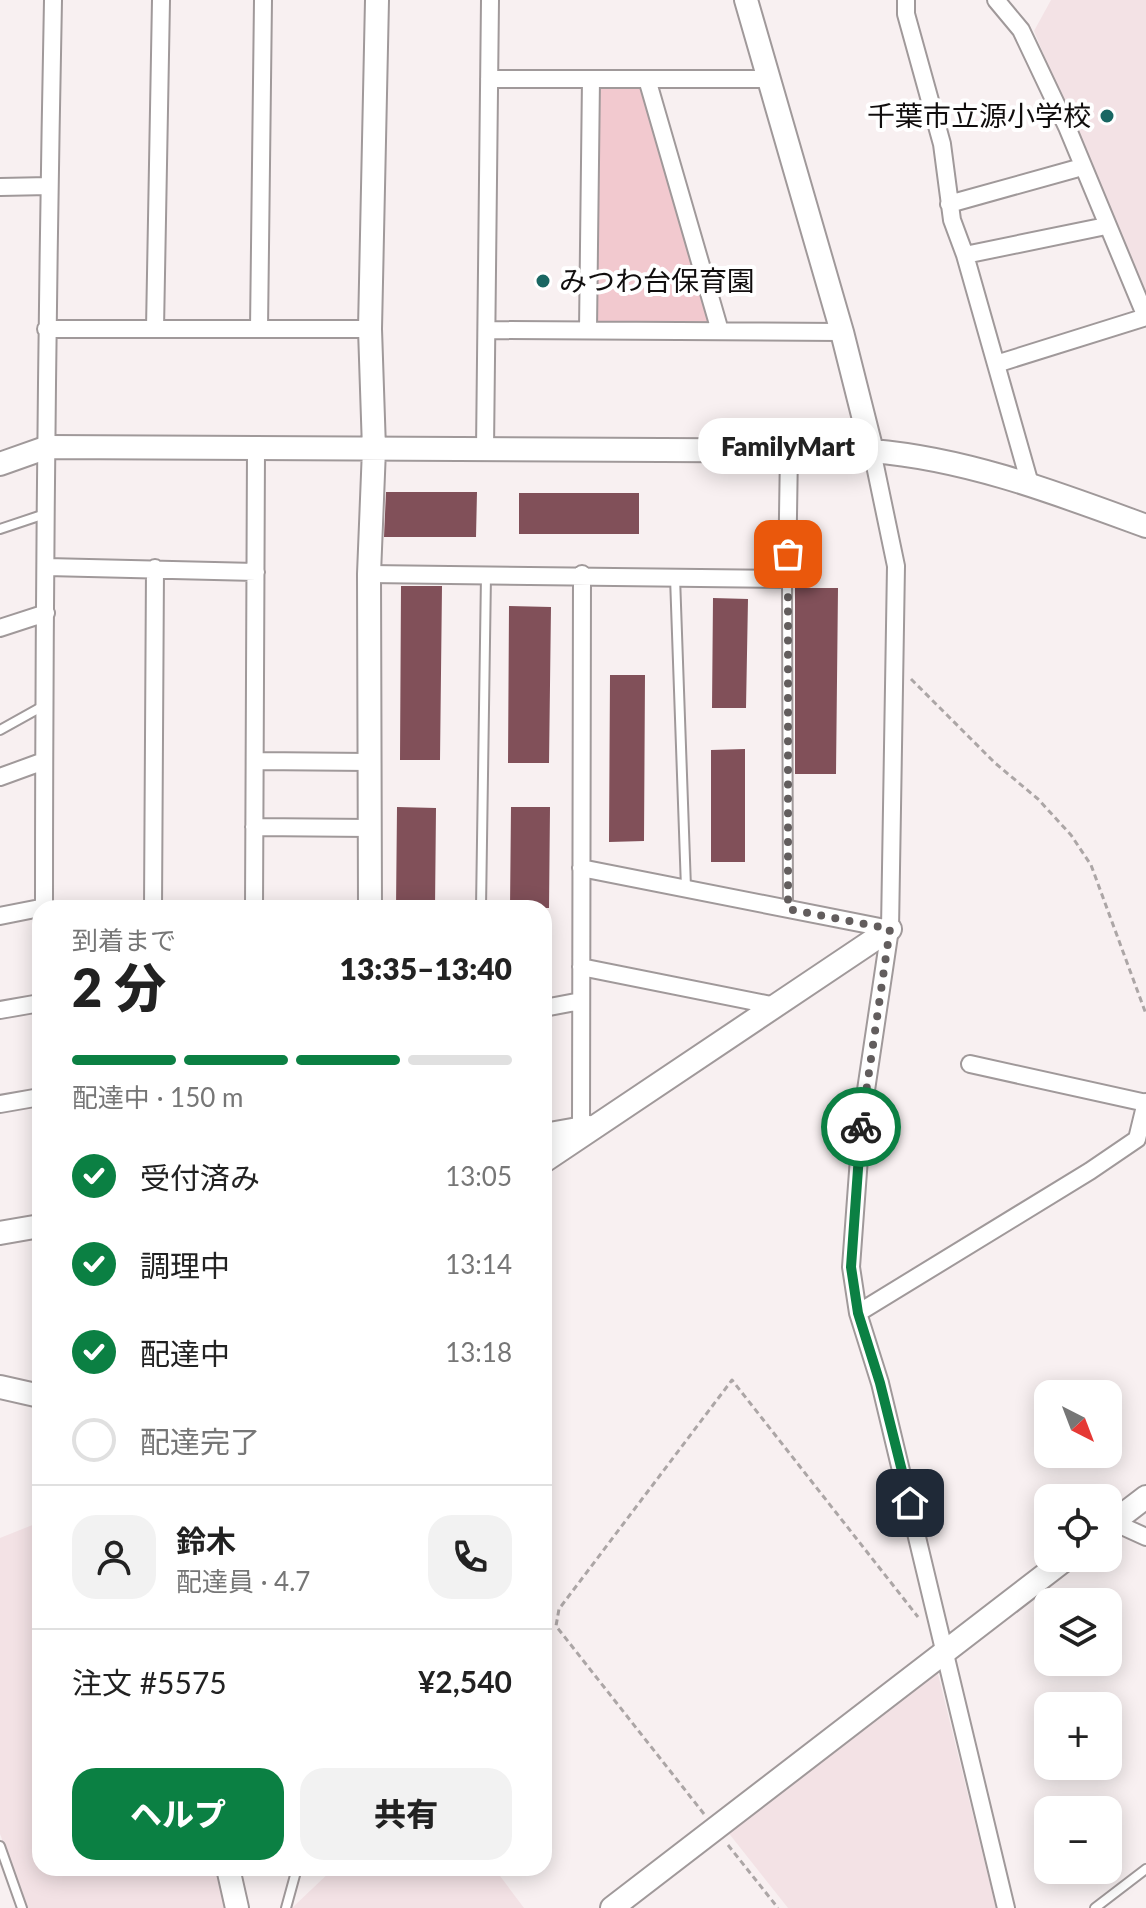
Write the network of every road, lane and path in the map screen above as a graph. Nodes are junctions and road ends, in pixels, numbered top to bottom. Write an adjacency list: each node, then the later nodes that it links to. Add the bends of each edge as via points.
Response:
1 (53, 0): 14 (street)
2 (161, 0): 21 (street)
3 (263, 0): 22 (street)
4 (377, 0): 23 (street)
5 (490, 0): 9 (street)
6 (746, 0): 12 (street)
7 (906, 0): 16 (street, via 942,144)
8 (996, 0): 13 (street, via 1021,30)
9 (489, 79): 10 (street); 24 (street)
10 (591, 79): 11 (street); 25 (street)
11 (647, 79): 12 (street); 26 (street)
12 (768, 79): 27 (street)
13 (1082, 167): 16 (street); 17 (street)
14 (49, 186): 15 (street); 20 (street)
15 (0, 187)
16 (949, 204): 18 (street)
17 (1106, 226): 18 (street); 19 (street)
18 (965, 255): 28 (street)
19 (1146, 317): 28 (street)
20 (46, 329): 21 (street); 29 (street)
21 (155, 329): 22 (street)
22 (259, 329): 23 (street)
23 (370, 329): 30 (street)
24 (487, 330): 25 (street); 32 (street)
25 (588, 330): 26 (street)
26 (720, 331): 27 (street)
27 (842, 332): 34 (street)
28 (996, 364): 36 (street)
29 (48, 447): 31 (street); 35 (street); 37 (street)
30 (374, 449): 31 (street); 32 (street); 43 (street)
31 (256, 450): 42 (street)
32 (485, 450): 33 (street)
33 (789, 451): 34 (street); 47 (street)
34 (872, 451): 36 (street, via 923,455); 50 (street, via 896,566)
35 (0, 464)
36 (1030, 484): 38 (street)
37 (46, 514): 39 (lane); 40 (street)
38 (1146, 526)
39 (0, 529)
40 (47, 567): 41 (street); 48 (street)
41 (155, 568): 42 (street); 62 (street)
42 (256, 572): 54 (street)
43 (369, 574): 44 (street); 55 (street)
44 (486, 574): 45 (street); 65 (lane)
45 (582, 574): 46 (street); 59 (street)
46 (675, 577): 47 (street); 60 (lane)
47 (787, 579): 66 (lane)
48 (46, 613): 49 (street); 51 (street)
49 (0, 628)
50 (895, 662): 69 (street); 76 (path, via 1071,835 1091,865)
51 (45, 705): 52 (lane); 53 (street)
52 (0, 730)
53 (44, 761): 56 (street); 61 (street)
54 (255, 761): 55 (street); 57 (street)
55 (370, 762): 58 (street)
56 (0, 777)
57 (254, 827): 58 (street); 63 (street)
58 (370, 828): 64 (street)
59 (581, 868): 60 (street); 70 (street)
60 (686, 888): 66 (street)
61 (42, 900)
62 (153, 900)
63 (254, 900)
64 (370, 900)
65 (481, 900)
66 (788, 909): 69 (street)
67 (32, 910): 68 (street)
68 (0, 916)
69 (890, 929): 74 (street); 87 (street, via 862,1117 851,1267)
70 (581, 967): 71 (street); 74 (street)
71 (581, 1001): 73 (street); 81 (street)
72 (32, 1004): 75 (street)
73 (552, 1006)
74 (776, 1006): 81 (street)
75 (0, 1010)
76 (1146, 1014)
77 (970, 1064): 79 (street)
78 (32, 1098): 80 (street)
79 (1146, 1102): 83 (street)
80 (0, 1104)
81 (590, 1126): 82 (street); 84 (street)
82 (552, 1133)
83 (1141, 1145): 87 (street)
84 (552, 1155)
85 (32, 1227): 86 (street)
86 (0, 1233)
87 (858, 1313): 96 (street)
88 (0, 1387): 89 (street)
89 (32, 1394)
90 (1146, 1497): 91 (street)
91 (1122, 1516)
92 (1122, 1528): 93 (street)
93 (1146, 1537)
94 (1049, 1572): 96 (street)
95 (927, 1627): 97 (path, via 732,1380 559,1609 556,1626)
96 (946, 1652): 97 (street); 107 (street)
97 (715, 1829): 105 (street); 106 (path)
98 (0, 1846): 102 (lane)
99 (1146, 1869): 108 (lane)
100 (230, 1876): 103 (street)
101 (295, 1876): 104 (lane)
102 (22, 1908)
103 (237, 1908)
104 (286, 1908)
105 (612, 1908)
106 (778, 1908)
107 (1006, 1908)
108 (1095, 1908)

